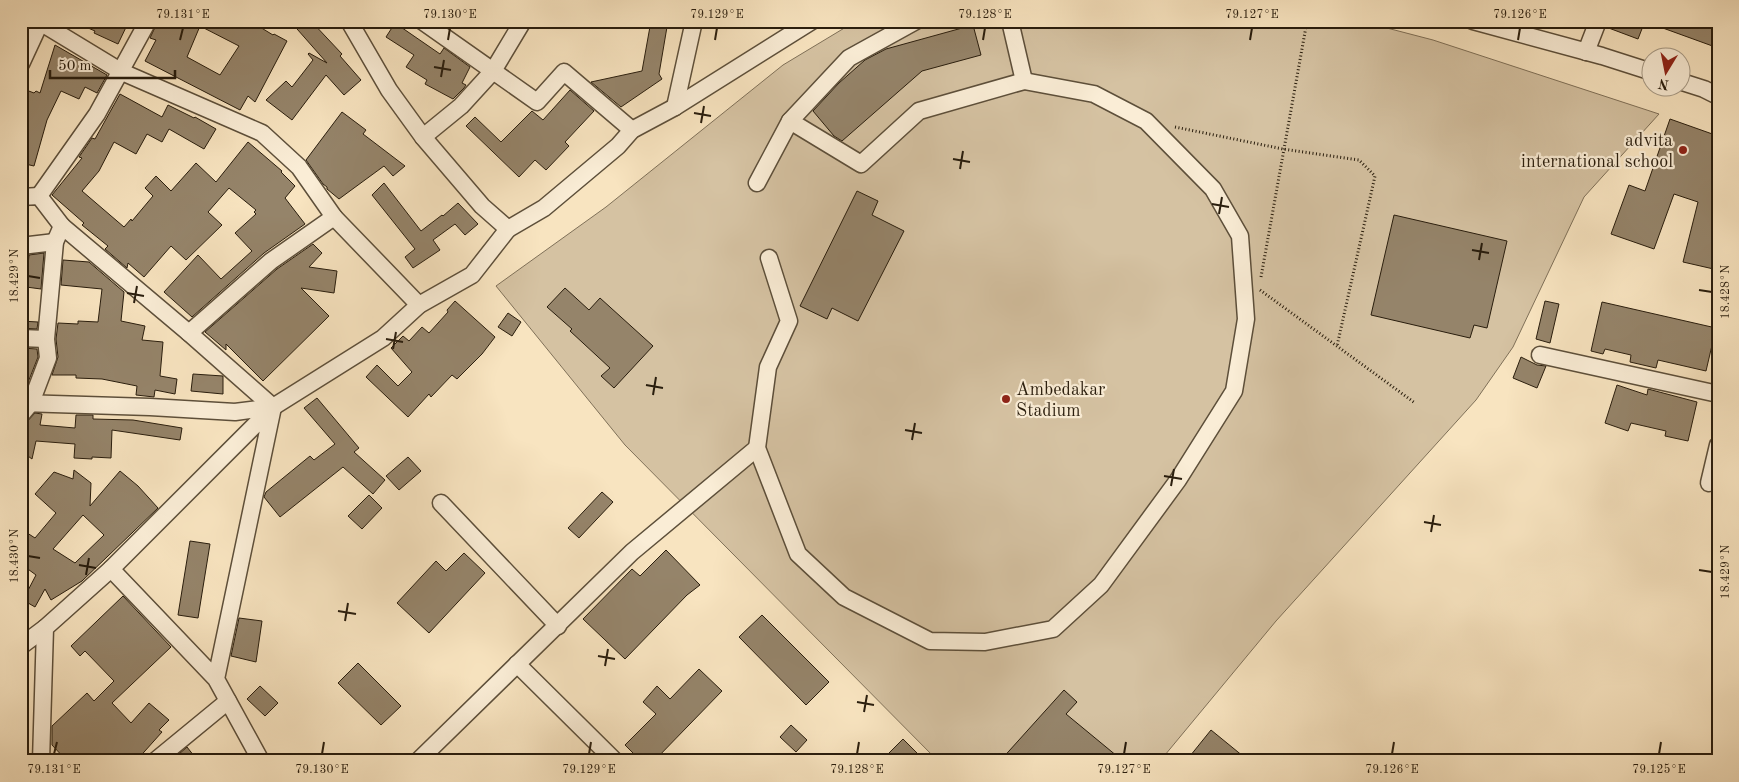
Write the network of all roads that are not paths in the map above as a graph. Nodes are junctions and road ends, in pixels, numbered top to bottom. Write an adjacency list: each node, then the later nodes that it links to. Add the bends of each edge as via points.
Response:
1 (148, 21): 16 (street)
2 (422, 21): 15 (street)
3 (523, 21): 15 (street)
4 (694, 21): 20 (street)
5 (812, 21): 20 (street)
6 (916, 21): 21 (street, via 849,58)
7 (1010, 21): 17 (street)
8 (1473, 21): 12 (street)
9 (1598, 21): 12 (street)
10 (39, 22): 13 (street); 16 (street)
11 (358, 24): 23 (street, via 389,90)
12 (1586, 52): 14 (street)
13 (21, 64)
14 (1642, 69)
15 (493, 71): 22 (street, via 537,102 564,72); 23 (street, via 462,106)
16 (122, 72): 25 (street, via 98,114); 27 (street, via 262,133 299,167)
17 (1024, 81): 21 (street, via 919,111 861,164); 42 (street, via 1094,94 1146,120 1213,189 1240,236 1246,319 1234,391 1178,480 1101,585 1053,629 985,642 930,641 844,597 798,554)
18 (1692, 85): 19 (street)
19 (1713, 91)
20 (675, 107): 22 (street)
21 (790, 121): 24 (street)
22 (632, 130): 29 (street, via 618,146 544,208)
23 (423, 137): 29 (street, via 482,206)
24 (757, 183)
25 (39, 196): 26 (street); 28 (street)
26 (21, 197)
27 (334, 217): 33 (street); 34 (street, via 271,260)
28 (62, 226): 30 (street); 34 (street)
29 (508, 229): 33 (street, via 472,275)
30 (55, 242): 31 (street); 36 (street)
31 (21, 246)
32 (769, 258): 42 (street, via 789,322 768,367)
33 (419, 305): 40 (street, via 383,338)
34 (189, 333): 40 (street)
35 (21, 338): 36 (street)
36 (46, 339): 39 (street, via 48,358)
37 (1540, 355): 38 (street)
38 (1718, 394)
39 (24, 407): 40 (street, via 235,412)
40 (273, 407): 45 (street); 50 (street)
41 (1718, 445): 43 (street)
42 (757, 448): 46 (street, via 632,552)
43 (1709, 483)
44 (441, 503): 46 (street)
45 (111, 569): 47 (street); 50 (street)
46 (558, 626): 49 (street)
47 (45, 628): 48 (street); 52 (street)
48 (21, 646)
49 (517, 664): 55 (street); 56 (street)
50 (216, 679): 51 (street)
51 (228, 701): 53 (street); 54 (street)
52 (41, 761)
53 (155, 761)
54 (261, 761)
55 (418, 761)
56 (615, 761)

